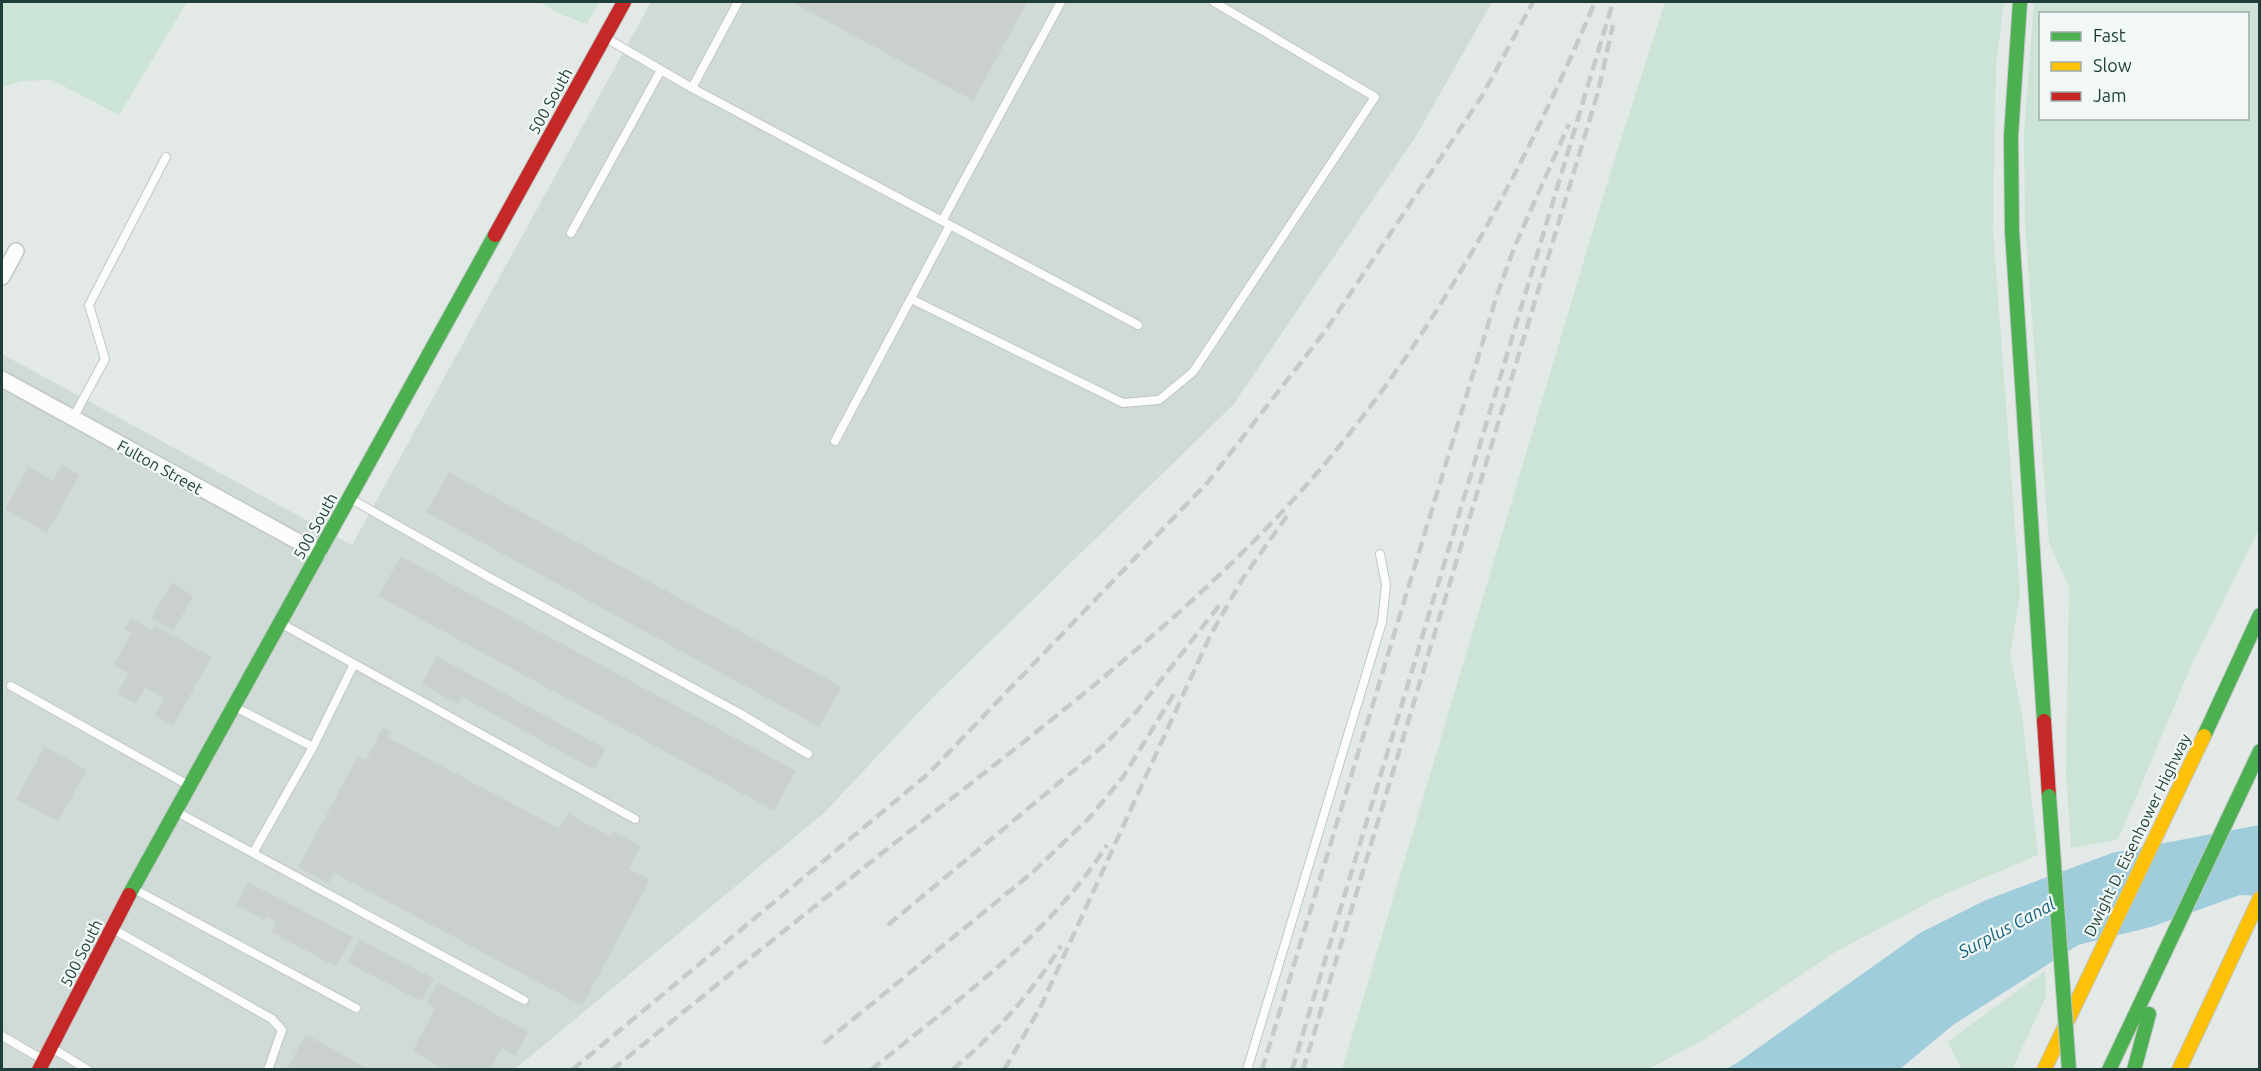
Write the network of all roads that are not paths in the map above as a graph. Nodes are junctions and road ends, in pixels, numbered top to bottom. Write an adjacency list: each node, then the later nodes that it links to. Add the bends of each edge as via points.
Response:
1 (624, 2): 6 (main road, 500 South)
2 (738, 2): 8 (lane)
3 (1061, 2): 10 (lane)
4 (1214, 2): 15 (lane, via 1375,97 1193,372 1159,399 1123,403)
5 (2020, 2): 47 (main road, bridge, via 2011,136 2012,231)
6 (604, 37): 7 (lane); 20 (main road, 500 South)
7 (661, 70): 8 (lane); 12 (lane)
8 (692, 88): 10 (lane)
9 (166, 157): 18 (lane, via 89,305 105,359)
10 (942, 221): 11 (lane)
11 (951, 225): 15 (lane); 16 (lane)
12 (571, 233)
13 (16, 251): 14 (street)
14 (2, 277)
15 (911, 299): 19 (lane)
16 (1138, 325)
17 (2, 378): 18 (street, Fulton Street)
18 (73, 418): 21 (street, Fulton Street)
19 (836, 441)
20 (350, 498): 21 (main road, 500 South); 30 (lane)
21 (319, 553): 24 (main road, 500 South)
22 (1380, 554): 45 (lane, via 1386,585 1382,622)
23 (2259, 615): 46 (main road, Dwight D. Eisenhower Highway)
24 (281, 623): 25 (lane); 27 (main road, 500 South)
25 (354, 664): 28 (lane); 33 (lane)
26 (11, 686): 31 (lane)
27 (234, 707): 28 (lane); 31 (main road, 500 South)
28 (313, 747): 34 (lane)
29 (2259, 751): 38 (main road)
30 (808, 754)
31 (190, 786): 32 (main road, 500 South)
32 (176, 811): 34 (lane); 35 (main road, 500 South)
33 (634, 819)
34 (253, 853): 39 (lane)
35 (133, 888): 37 (main road, 500 South); 40 (lane)
36 (2259, 898): 50 (main road)
37 (112, 928): 42 (main road, 500 South); 44 (lane, via 272,1019 282,1030)
38 (2167, 945): 48 (main road); 49 (main road)
39 (524, 1000)
40 (356, 1008)
41 (2, 1036): 42 (lane)
42 (45, 1059): 43 (lane)
43 (88, 1070)
44 (268, 1070)
45 (1247, 1070)
46 (2044, 1070)
47 (2069, 1070)
48 (2109, 1070)
49 (2134, 1070)
50 (2179, 1070)

